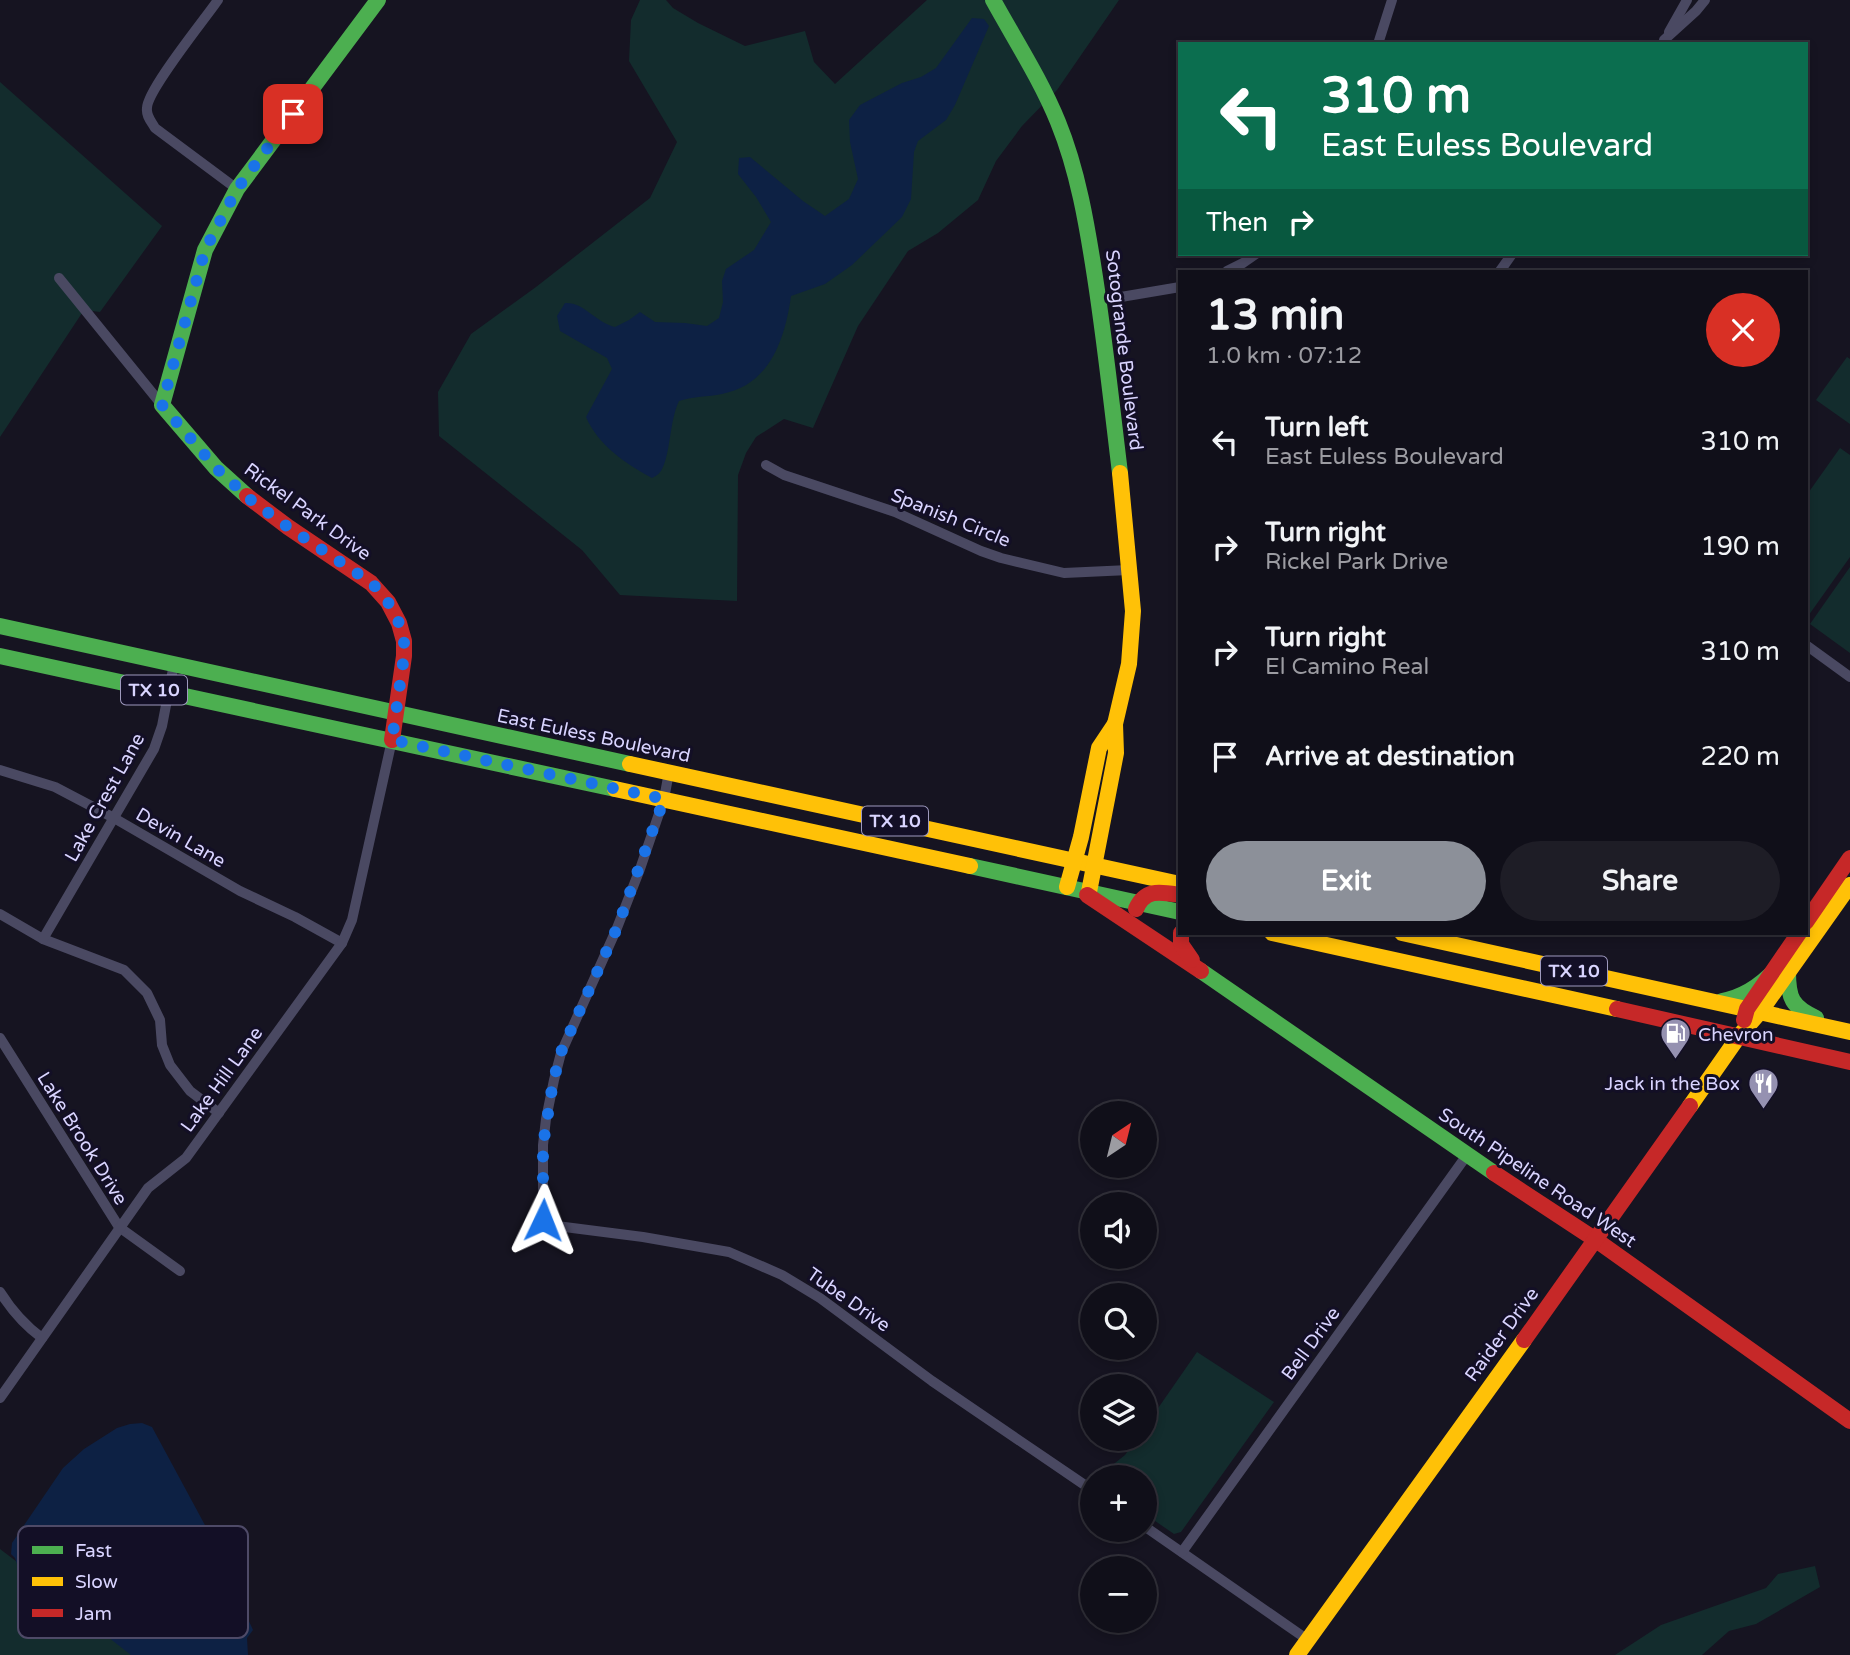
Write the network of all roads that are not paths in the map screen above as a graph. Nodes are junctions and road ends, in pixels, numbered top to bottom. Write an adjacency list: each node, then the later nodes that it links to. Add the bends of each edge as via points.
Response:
1 (218, 0): 9 (street, via 158,83 146,109 155,128)
2 (378, 0): 9 (main road)
3 (993, 0): 14 (main road, Sotogrande Boulevard, via 1058,122 1075,174)
4 (1392, 0): 7 (street)
5 (1687, 0): 8 (street)
6 (1705, 0): 8 (street)
7 (1379, 42)
8 (1663, 42)
9 (237, 189): 15 (main road, via 205,250)
10 (1252, 256): 11 (street)
11 (1229, 270)
12 (59, 278): 15 (street, Rickel Park Drive)
13 (1178, 288): 14 (street)
14 (1097, 298): 17 (main road, Sotogrande Boulevard)
15 (162, 405): 24 (main road, Rickel Park Drive, via 216,468 252,501 372,583 388,602 404,640)
16 (766, 465): 17 (street, Spanish Circle, via 895,512 1002,558 1064,573)
17 (1129, 570): 25 (main road, Sotogrande Boulevard, via 1133,611 1129,664)
18 (0, 626): 21 (main road, East Euless Boulevard / TX 10)
19 (1808, 646): 22 (street)
20 (0, 656): 23 (main road, TX 10)
21 (174, 664): 23 (street, Lake Crest Lane); 24 (main road, East Euless Boulevard / TX 10)
22 (1850, 677)
23 (168, 694): 26 (main road, TX 10); 30 (street, Lake Crest Lane, via 154,749)
24 (396, 713): 26 (main road, Rickel Park Drive); 28 (main road, East Euless Boulevard / TX 10)
25 (1115, 724): 32 (main road, Sotogrande Boulevard, via 1099,748); 33 (main road, Sotogrande Boulevard, via 1116,753)
26 (392, 740): 29 (main road, TX 10); 50 (street, Lake Hill Lane, via 352,920)
27 (0, 770): 30 (street, Devin Lane, via 55,787)
28 (668, 772): 29 (street); 32 (main road, East Euless Boulevard / TX 10)
29 (664, 799): 36 (main road, TX 10); 69 (street, Tube Drive, via 617,928 561,1052 543,1145 543,1220 549,1225 729,1252 782,1275)
30 (114, 818): 48 (street, Lake Crest Lane); 50 (street, Devin Lane)
31 (1850, 858): 41 (main road, Raider Drive)
32 (1075, 860): 33 (main road, East Euless Boulevard / TX 10); 36 (main road, Sotogrande Boulevard)
33 (1094, 865): 34 (main road, East Euless Boulevard / TX 10); 36 (main road, Sotogrande Boulevard)
34 (1178, 884)
35 (1850, 885): 41 (main road, Raider Drive)
36 (1079, 889): 38 (main road, TX 10); 42 (main road, South Pipeline Road West)
37 (1178, 895): 38 (main road, via 1150,893)
38 (1138, 902): 39 (main road, TX 10); 42 (main road, via 1135,920)
39 (1178, 912)
40 (0, 914): 48 (street)
41 (1816, 916)
42 (1146, 934): 52 (main road, South Pipeline Road West)
43 (1181, 935): 52 (main road, via 1183,951)
44 (1281, 935): 51 (main road, TX 10)
45 (1411, 935): 49 (main road, TX 10)
46 (1797, 935): 53 (main road, Raider Drive)
47 (1804, 935): 53 (main road, Raider Drive)
48 (43, 939): 60 (street, via 124,970 147,993 160,1020 170,1065 190,1091)
49 (1434, 940): 51 (main road); 54 (main road, TX 10)
50 (342, 943): 60 (street, Lake Hill Lane)
51 (1428, 968): 57 (main road, TX 10)
52 (1201, 971): 61 (main road, South Pipeline Road West)
53 (1781, 971): 54 (main road, via 1731,1001); 55 (main road, Raider Drive); 56 (main road, via 1796,1006)
54 (1715, 1002): 55 (main road, TX 10)
55 (1753, 1010): 56 (main road, TX 10); 57 (main road, Raider Drive)
56 (1846, 1030)
57 (1739, 1036): 59 (main road, TX 10); 63 (main road, Raider Drive)
58 (0, 1038): 62 (street, Lake Brook Drive)
59 (1850, 1062)
60 (219, 1113): 62 (street, Lake Hill Lane, via 186,1158 148,1188)
61 (1467, 1155): 63 (main road, South Pipeline Road West); 71 (street, Bell Drive)
62 (119, 1227): 64 (street, Lake Brook Drive); 66 (street, Lake Hill Lane)
63 (1596, 1240): 68 (main road, South Pipeline Road West); 72 (main road, Raider Drive)
64 (180, 1271)
65 (0, 1292): 66 (street, via 26,1326)
66 (42, 1338): 67 (street, Lake Hill Lane)
67 (0, 1398)
68 (1850, 1420)
69 (1080, 1482)
70 (1157, 1535): 71 (street)
71 (1182, 1552): 72 (street)
72 (1308, 1640): 73 (main road, Raider Drive)
73 (1297, 1655)

